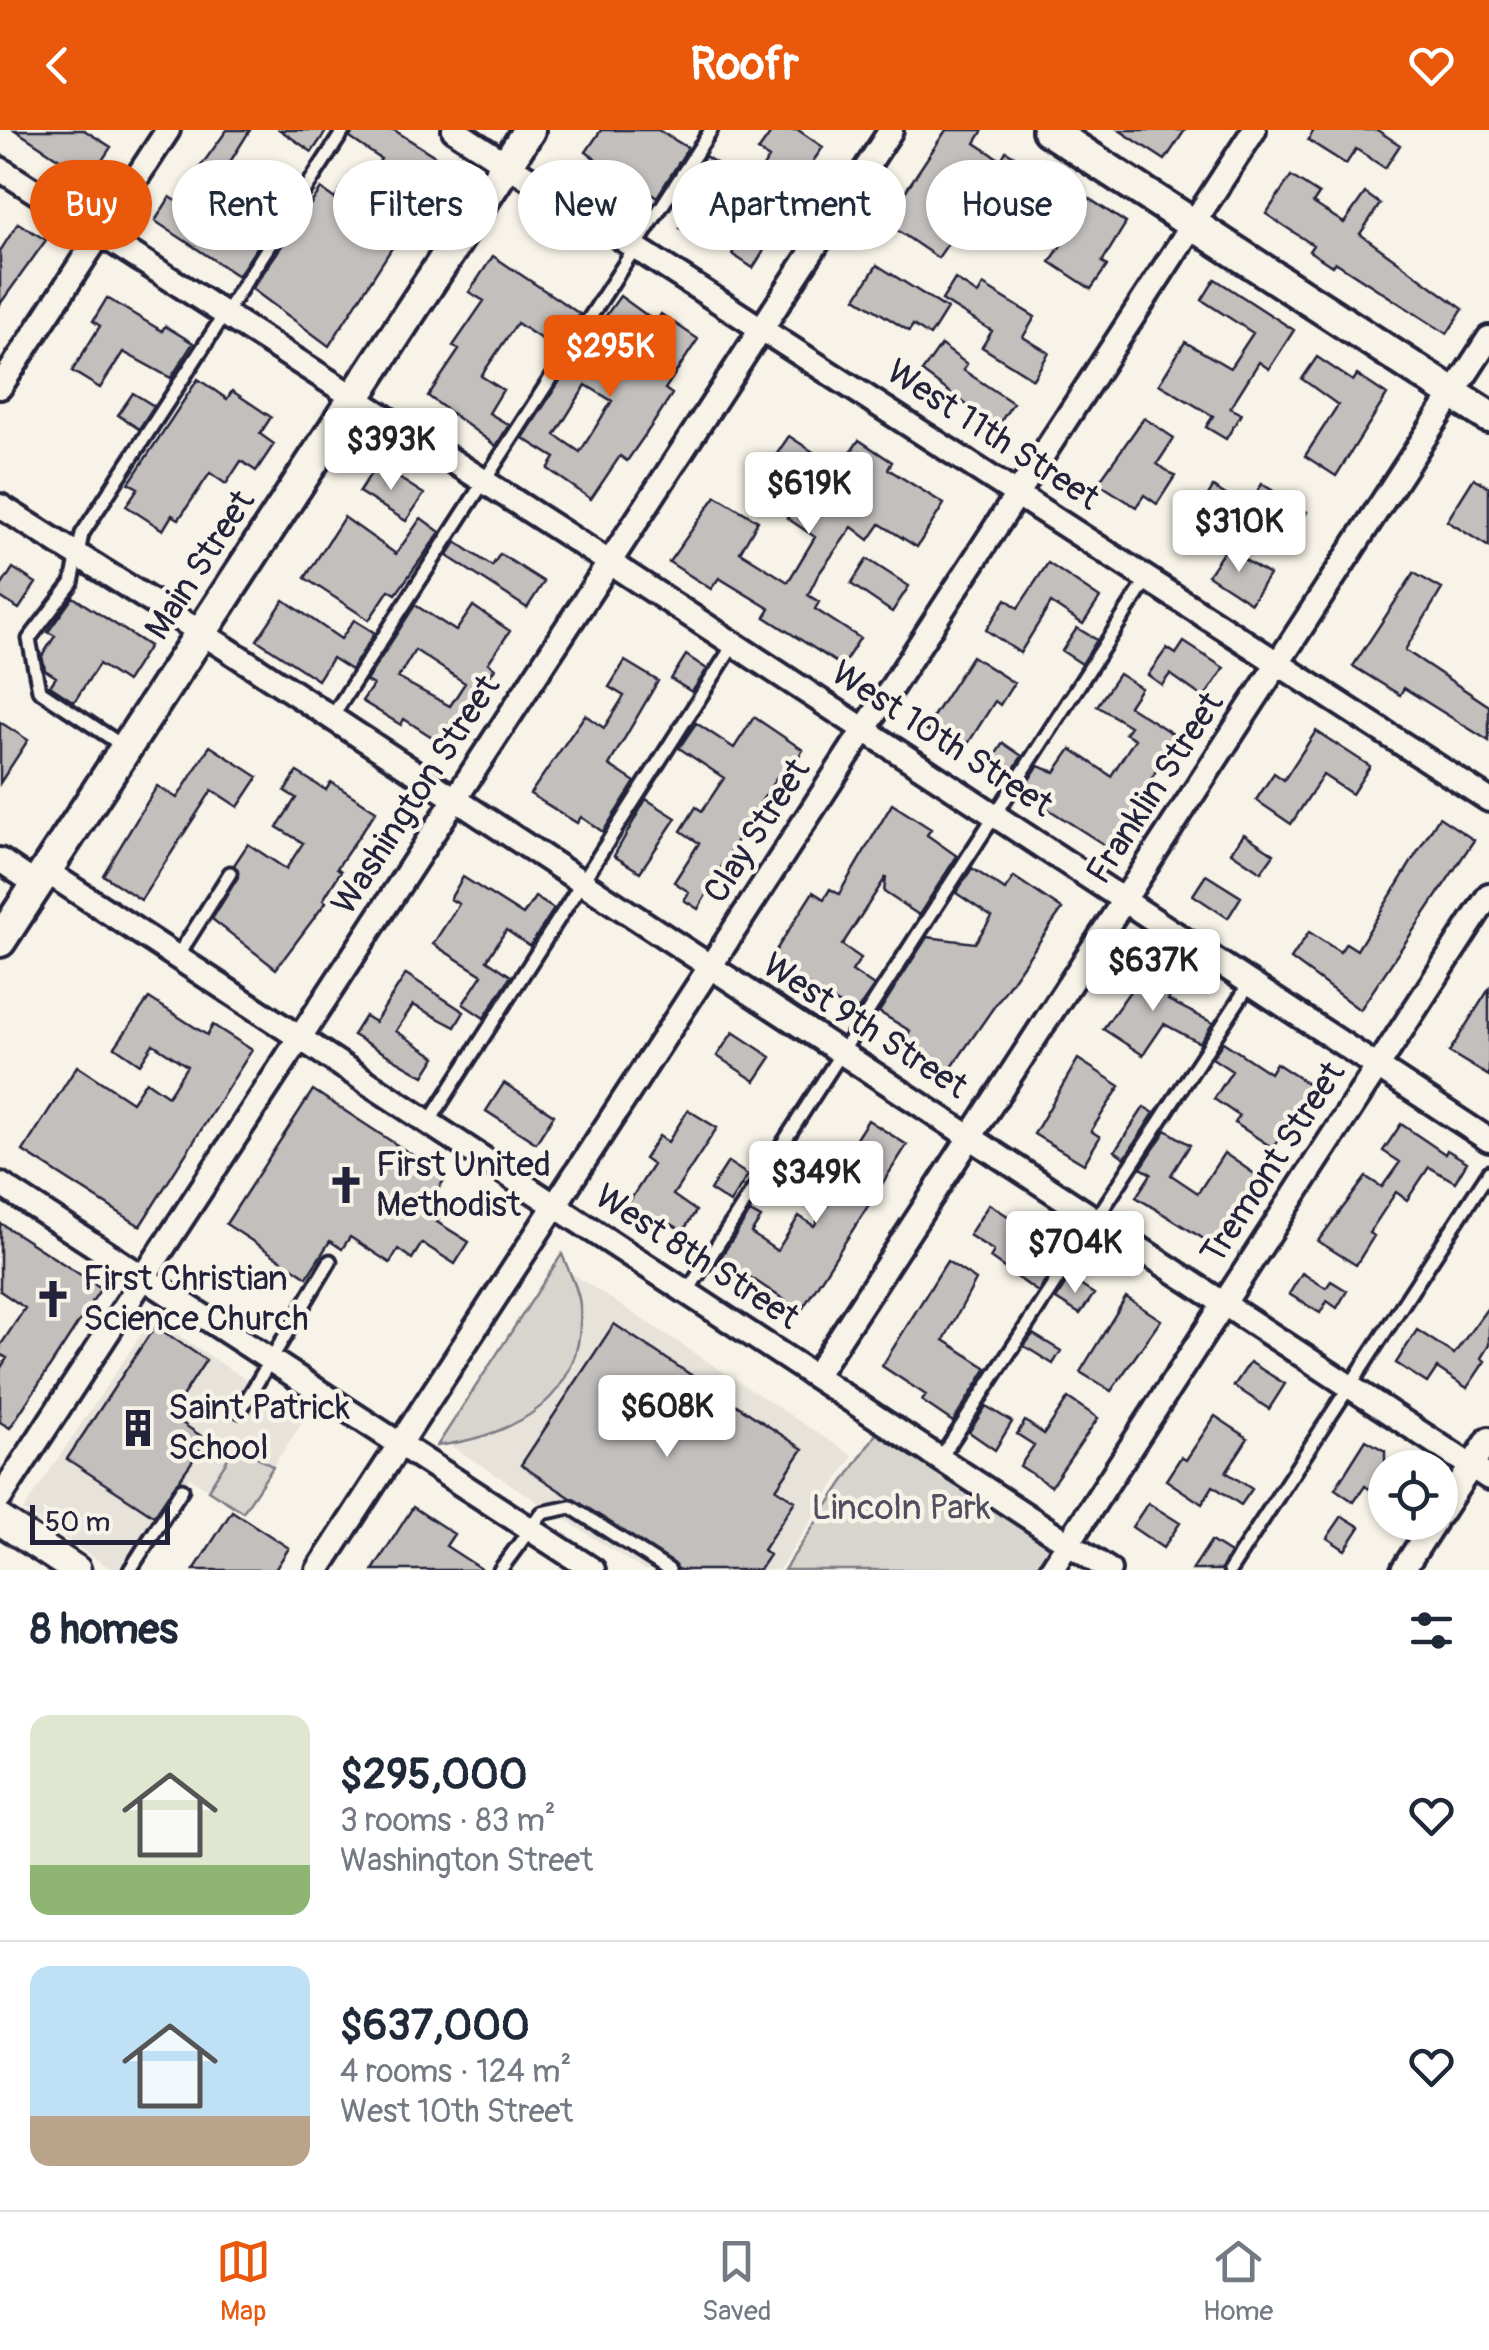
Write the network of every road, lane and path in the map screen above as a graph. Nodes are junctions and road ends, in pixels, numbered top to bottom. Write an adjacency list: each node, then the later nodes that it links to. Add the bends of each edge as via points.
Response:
1 (168, 130): 9 (street)
2 (344, 130): 20 (lane)
3 (454, 130): 10 (street, West 11th Street)
4 (529, 130): 10 (main road, Main Street)
5 (711, 130): 14 (lane)
6 (891, 130): 21 (street, Washington Street)
7 (1048, 130): 15 (main road)
8 (1254, 130): 15 (street, Clay Street)
9 (148, 160)
10 (507, 164): 12 (street, West 11th Street); 25 (main road, Main Street)
11 (0, 169): 13 (street, West 10th Street)
12 (518, 171)
13 (30, 188)
14 (652, 220)
15 (1192, 224): 24 (main road); 28 (street, Clay Street)
16 (89, 250): 23 (street)
17 (125, 250): 20 (street, West 10th Street)
18 (632, 250): 27 (lane)
19 (641, 250): 21 (street, West 11th Street)
20 (224, 314): 25 (street, West 10th Street); 30 (lane, via 82,534)
21 (762, 327): 28 (street, West 11th Street); 31 (street, Washington Street)
22 (1489, 338): 24 (street, Franklin Street)
23 (0, 386)
24 (1453, 394): 26 (main road); 35 (street, Franklin Street)
25 (355, 398): 27 (street, West 10th Street); 33 (main road, Main Street)
26 (1489, 417)
27 (483, 480): 31 (street, West 10th Street); 36 (lane)
28 (1018, 494): 32 (street, West 11th Street); 37 (street, Clay Street)
29 (0, 506): 30 (street, West 9th Street)
30 (77, 554): 33 (street, West 9th Street); 38 (lane, via 72,583 29,638 39,690)
31 (610, 562): 34 (street, West 10th Street); 39 (street, Washington Street)
32 (1148, 578): 35 (street, West 11th Street); 41 (lane)
33 (202, 632): 36 (street, West 9th Street); 38 (main road, Main Street)
34 (734, 644): 37 (street, West 10th Street); 45 (lane)
35 (1278, 663): 40 (street, West 11th Street); 47 (street, Franklin Street)
36 (331, 718): 39 (street, West 9th Street)
37 (864, 730): 41 (street, West 10th Street); 50 (street, Clay Street)
38 (126, 748): 44 (main road, Main Street)
39 (455, 799): 45 (street, West 9th Street); 52 (street, Washington Street)
40 (1489, 800)
41 (993, 814): 47 (street, West 10th Street); 53 (lane)
42 (0, 860): 44 (street, West 8th Street)
43 (230, 873): 49 (lane)
44 (42, 878): 48 (main road, Main Street); 49 (street, West 8th Street)
45 (581, 882): 50 (street, West 9th Street); 55 (lane)
46 (1489, 895): 54 (street, Tremont Street)
47 (1124, 900): 51 (street, West 10th Street); 56 (street, Franklin Street)
48 (0, 941)
49 (177, 957): 52 (street, West 8th Street)
50 (710, 967): 53 (street, West 9th Street); 60 (street, Clay Street)
51 (1250, 983): 54 (street, West 10th Street); 61 (lane)
52 (300, 1038): 55 (street, West 8th Street); 63 (street, Washington Street)
53 (842, 1053): 56 (street, West 9th Street); 64 (lane)
54 (1378, 1067): 57 (street, West 10th Street); 65 (street, Tremont Street)
55 (429, 1122): 60 (street, West 8th Street)
56 (970, 1137): 61 (street, West 9th Street); 67 (street, Franklin Street)
57 (1489, 1140)
58 (1489, 1172): 68 (lane)
59 (0, 1184): 63 (street)
60 (555, 1205): 64 (street, West 8th Street); 71 (street, Clay Street)
61 (1097, 1221): 65 (street, West 9th Street); 72 (lane)
62 (330, 1261): 66 (lane)
63 (143, 1278): 66 (street); 76 (street, Washington Street)
64 (687, 1292): 67 (street, West 8th Street)
65 (1224, 1304): 68 (street, West 9th Street); 80 (street, Tremont Street)
66 (272, 1362): 69 (lane); 71 (street)
67 (815, 1376): 72 (street, West 8th Street)
68 (1349, 1386): 73 (street, West 9th Street); 89 (lane)
69 (240, 1411)
70 (1489, 1439): 73 (street)
71 (400, 1444): 78 (street); 83 (street, Clay Street)
72 (940, 1458): 80 (street, West 8th Street)
73 (1480, 1472): 75 (street)
74 (182, 1489): 82 (lane)
75 (1458, 1495)
76 (0, 1498)
77 (0, 1520): 81 (street)
78 (528, 1527): 84 (lane); 85 (street); 86 (lane, via 542,1513 571,1507)
79 (1422, 1540): 90 (street)
80 (1068, 1543): 87 (street, Tremont Street); 88 (street, West 8th Street)
81 (76, 1570)
82 (130, 1570)
83 (318, 1570)
84 (500, 1570)
85 (593, 1570)
86 (670, 1570)
87 (1051, 1570)
88 (1110, 1570)
89 (1230, 1570)
90 (1403, 1570)

